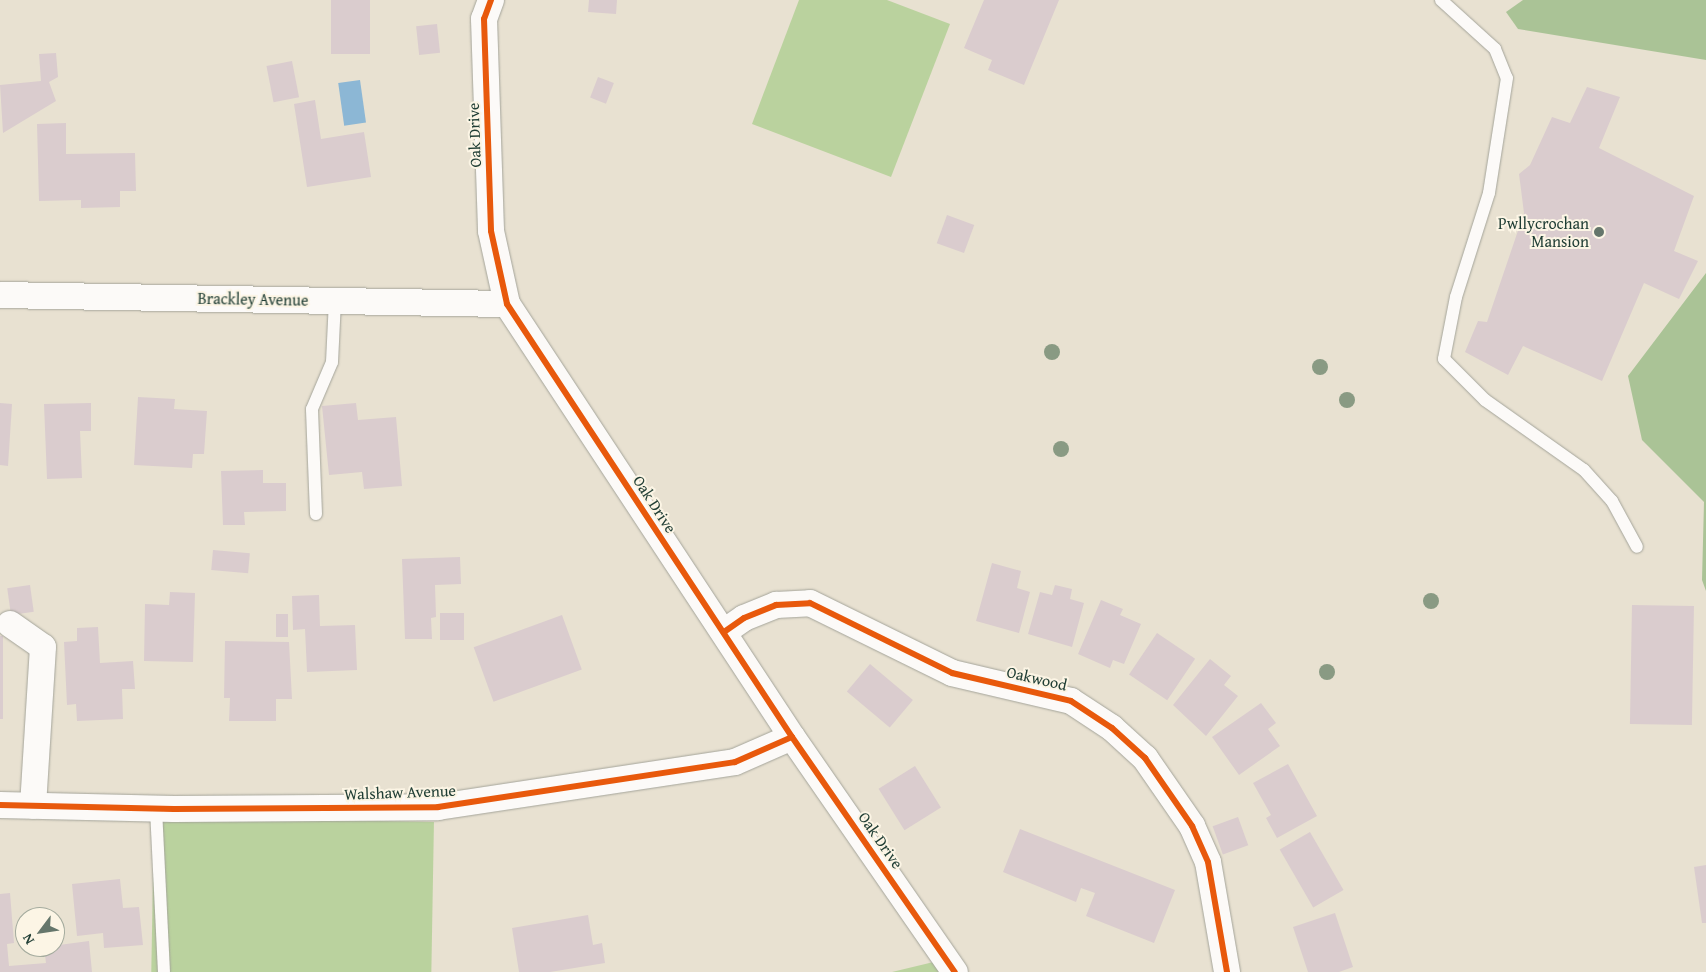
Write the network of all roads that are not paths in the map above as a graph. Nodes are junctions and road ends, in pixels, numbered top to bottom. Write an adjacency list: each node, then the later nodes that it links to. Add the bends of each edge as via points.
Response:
1 (491, 0): 5 (street, Oak Drive, via 484,19 491,231)
2 (1441, 0): 7 (lane, via 1495,49 1507,78 1489,193 1456,297 1444,358 1485,400 1584,470 1612,501)
3 (0, 294): 4 (street, Brackley Avenue)
4 (335, 301): 5 (street, Brackley Avenue); 6 (lane, via 332,362 312,409)
5 (507, 304): 9 (street, Oak Drive)
6 (316, 514)
7 (1637, 547)
8 (10, 624): 12 (street, via 44,647)
9 (724, 632): 10 (street, Oak Drive); 16 (street, Oakwood, via 744,618 776,605 810,603 952,673 1071,701 1112,728 1145,758 1192,826 1208,862)
10 (792, 737): 13 (street, Walshaw Avenue, via 735,762 438,807); 15 (street, Oak Drive)
11 (0, 805): 12 (street, Walshaw Avenue)
12 (33, 806): 13 (street, Walshaw Avenue)
13 (156, 809): 14 (lane)
14 (164, 972)
15 (955, 972)
16 (1227, 972)

